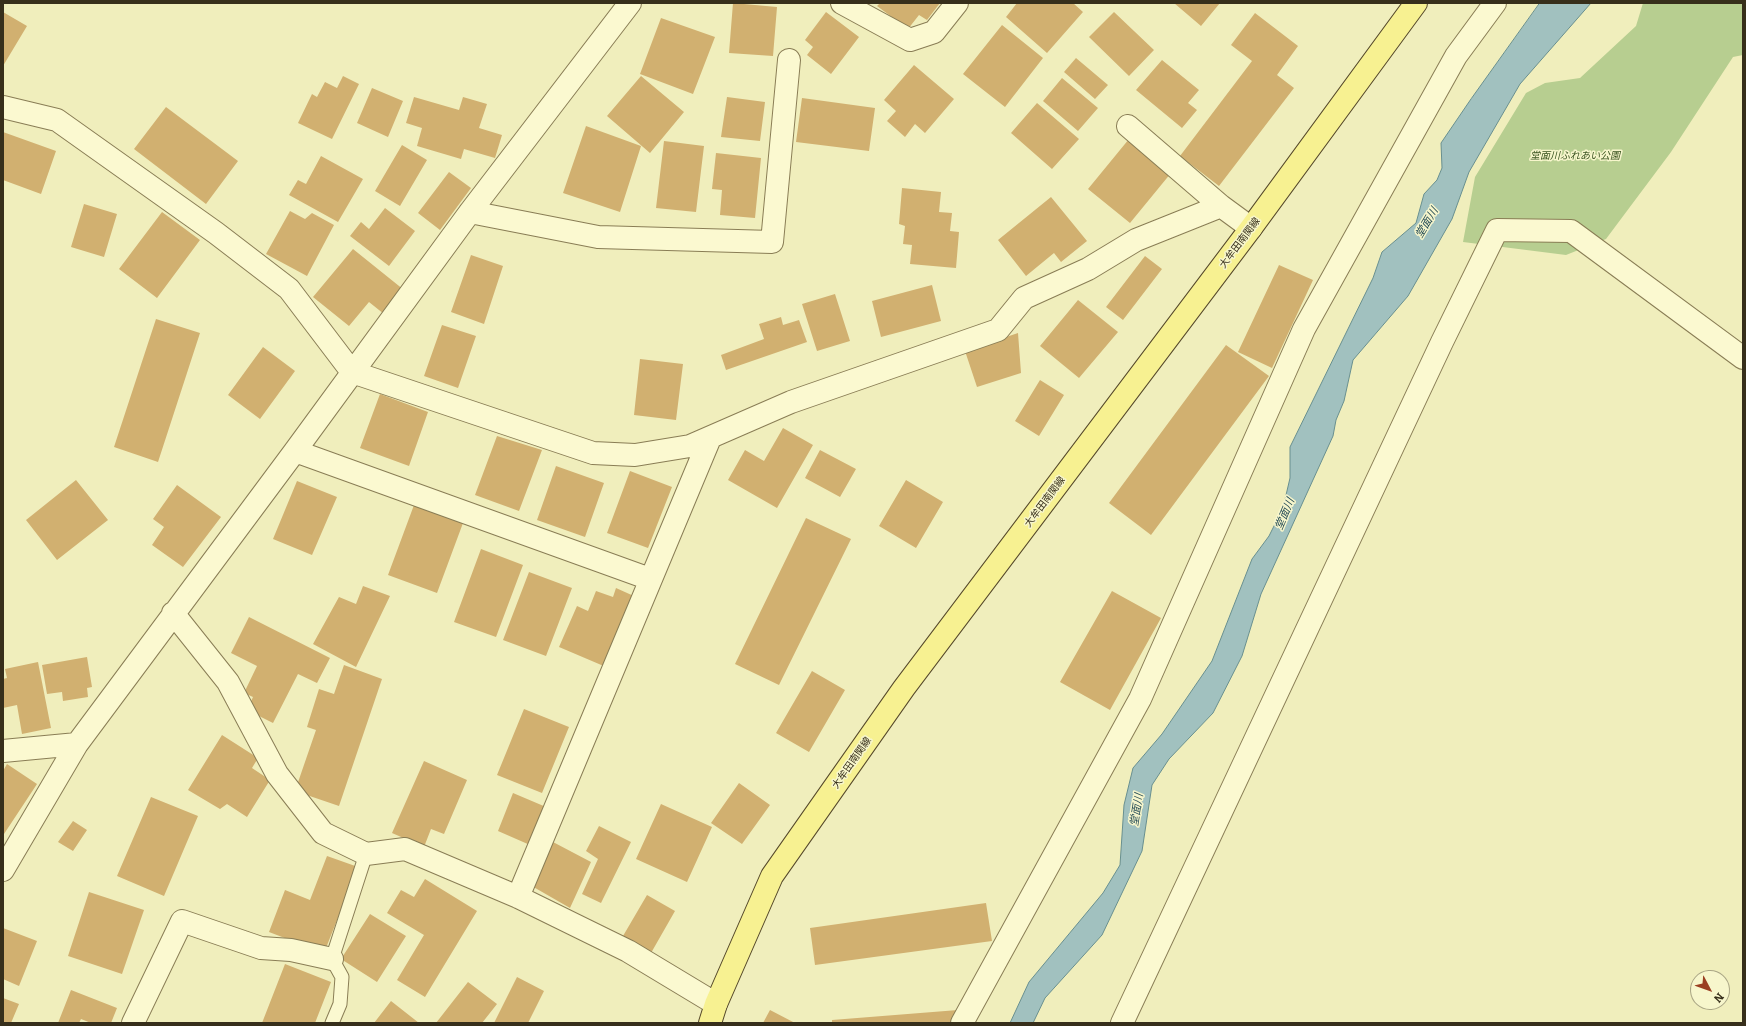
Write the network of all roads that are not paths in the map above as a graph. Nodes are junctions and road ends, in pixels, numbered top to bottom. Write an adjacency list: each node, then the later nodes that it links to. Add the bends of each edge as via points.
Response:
1 (630, 3): 10 (street)
2 (842, 3): 3 (street, via 910,40 934,32)
3 (957, 3)
4 (1416, 3): 11 (main road, 大牟田南関線)
5 (1495, 3): 27 (street, via 1456,56 1304,329 1140,699)
6 (789, 60): 10 (street, via 772,242 598,237)
7 (3, 107): 13 (street, via 57,120 216,233 289,289)
8 (1128, 126): 9 (street)
9 (1221, 206): 11 (street); 14 (street, via 1136,240 1088,269 1024,298 998,330 791,402)
10 (470, 212): 13 (street)
11 (1252, 228): 24 (main road, 大牟田南関線, via 904,688 772,876)
12 (1743, 358): 28 (street, via 1570,231 1497,230 1435,356)
13 (352, 372): 14 (street, via 593,453 635,455 690,446); 15 (street)
14 (710, 438): 16 (street)
15 (295, 451): 16 (street); 17 (street)
16 (650, 579): 22 (street)
17 (173, 612): 18 (street); 20 (street, via 228,682 277,774 323,832)
18 (77, 744): 19 (street); 21 (street)
19 (3, 751)
20 (366, 854): 22 (street, via 405,849); 23 (lane)
21 (3, 870)
22 (518, 897): 24 (street, via 628,951)
23 (332, 959): 25 (street, via 291,950 261,948 182,921); 26 (lane, via 342,977 340,1004)
24 (713, 1013)
25 (133, 1023)
26 (332, 1023)
27 (962, 1023)
28 (1122, 1023)

